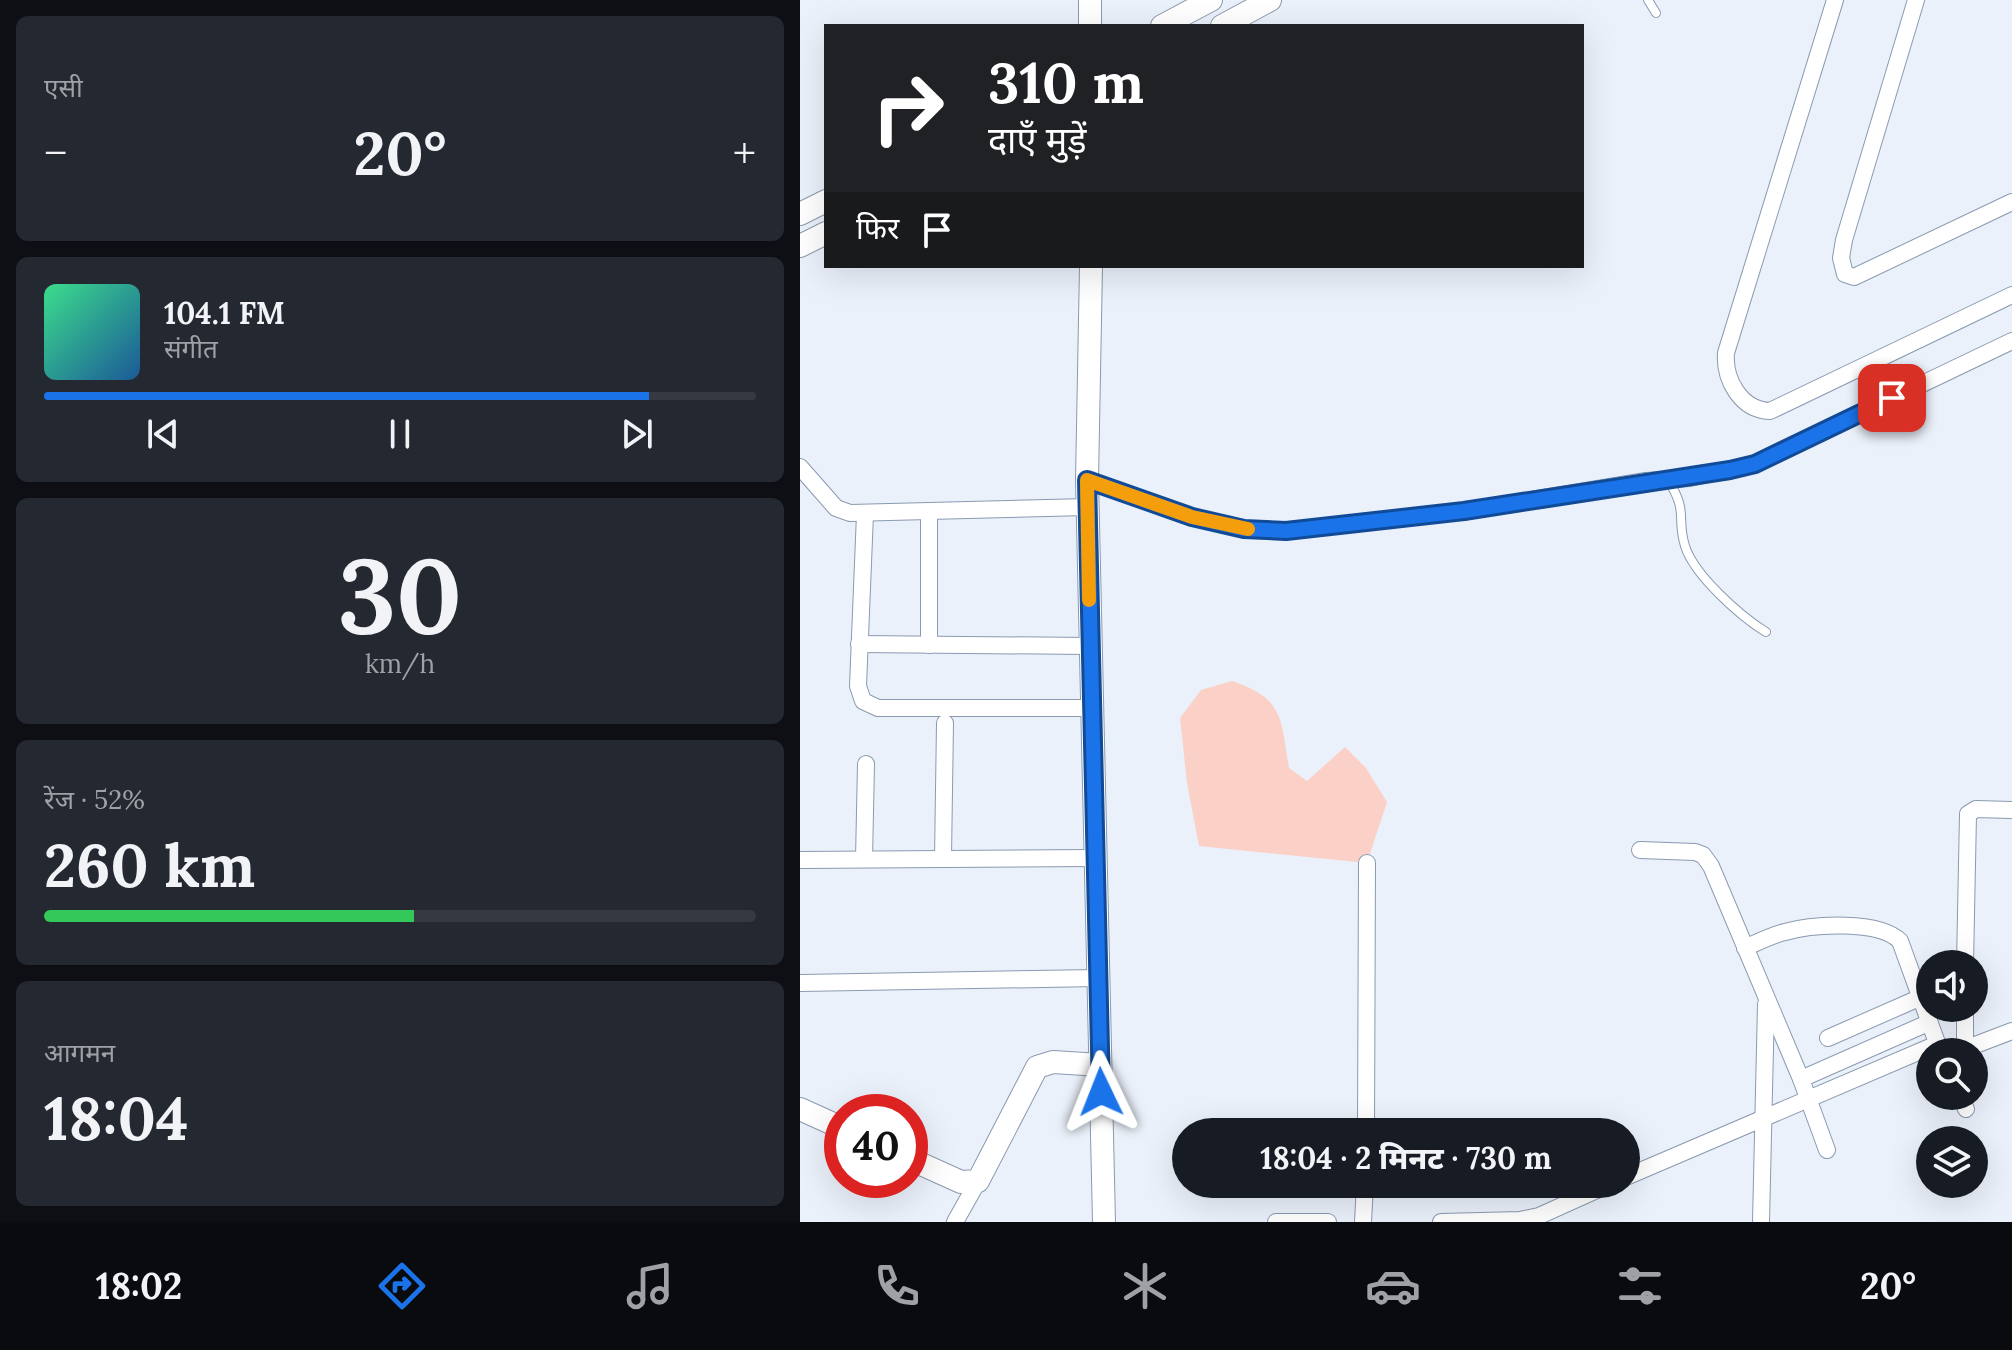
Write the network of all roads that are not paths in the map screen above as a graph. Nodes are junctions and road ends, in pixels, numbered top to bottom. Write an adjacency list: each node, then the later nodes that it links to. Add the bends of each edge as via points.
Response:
1 (1090, 0): 8 (street)
2 (1211, 0): 9 (street)
3 (1270, 0): 10 (street)
4 (1648, 0): 7 (lane)
5 (1835, 0): 17 (street, via 1726,353 1728,376 1741,398 1758,411 1770,411)
6 (1916, 0): 12 (street, via 1844,240 1845,274 1854,277)
7 (1656, 13)
8 (1090, 24)
9 (1166, 24)
10 (1226, 24)
11 (824, 202): 13 (street)
12 (2012, 202)
13 (800, 214)
14 (824, 234): 15 (street)
15 (800, 246)
16 (1091, 268): 20 (street)
17 (2012, 295)
18 (2012, 341): 21 (street, via 1755,464)
19 (800, 467): 24 (street, via 836,508)
20 (1087, 480): 21 (street, via 1192,517 1244,529 1286,531); 22 (street)
21 (1667, 480): 25 (lane, via 1681,501 1689,555 1733,609)
22 (1088, 507): 23 (street); 28 (street)
23 (929, 512): 24 (street); 27 (street)
24 (865, 514): 26 (street)
25 (1766, 632)
26 (859, 644): 27 (street); 29 (street, via 859,696 878,708)
27 (929, 645): 28 (street)
28 (1090, 646): 29 (street)
29 (1091, 708): 35 (street)
30 (945, 723): 34 (street)
31 (866, 764): 36 (street)
32 (2012, 810): 40 (street, via 1976,809 1968,814)
33 (1640, 850): 39 (street, via 1703,855)
34 (943, 858): 35 (street); 36 (street)
35 (1094, 858): 41 (street)
36 (864, 859): 37 (street)
37 (800, 860)
38 (1367, 863): 56 (street)
39 (1745, 948): 43 (street, via 1783,932 1818,926 1884,931 1900,941); 45 (street)
40 (1965, 950)
41 (1098, 978): 42 (street); 52 (street)
42 (800, 983)
43 (1916, 989)
44 (1916, 999): 48 (street)
45 (1766, 1000): 53 (street); 57 (street)
46 (1928, 1023): 49 (street); 53 (street)
47 (2012, 1031): 50 (street)
48 (1828, 1038)
49 (1935, 1038)
50 (1988, 1040)
51 (1916, 1057): 54 (street)
52 (1100, 1065): 62 (street, via 1053,1062 1037,1067); 66 (street)
53 (1801, 1079): 54 (street)
54 (1808, 1100): 57 (street); 59 (street)
55 (800, 1109): 58 (street)
56 (1366, 1118)
57 (1761, 1118): 61 (street); 71 (street)
58 (824, 1120)
59 (1827, 1150)
60 (928, 1167): 62 (street, via 961,1182)
61 (1640, 1171)
62 (978, 1181): 65 (street)
63 (1364, 1198): 69 (street)
64 (1579, 1198): 70 (street, via 1520,1220)
65 (955, 1222)
66 (1104, 1222)
67 (1276, 1222): 68 (street)
68 (1328, 1222)
69 (1363, 1222)
70 (1441, 1222)
71 (1761, 1222)

